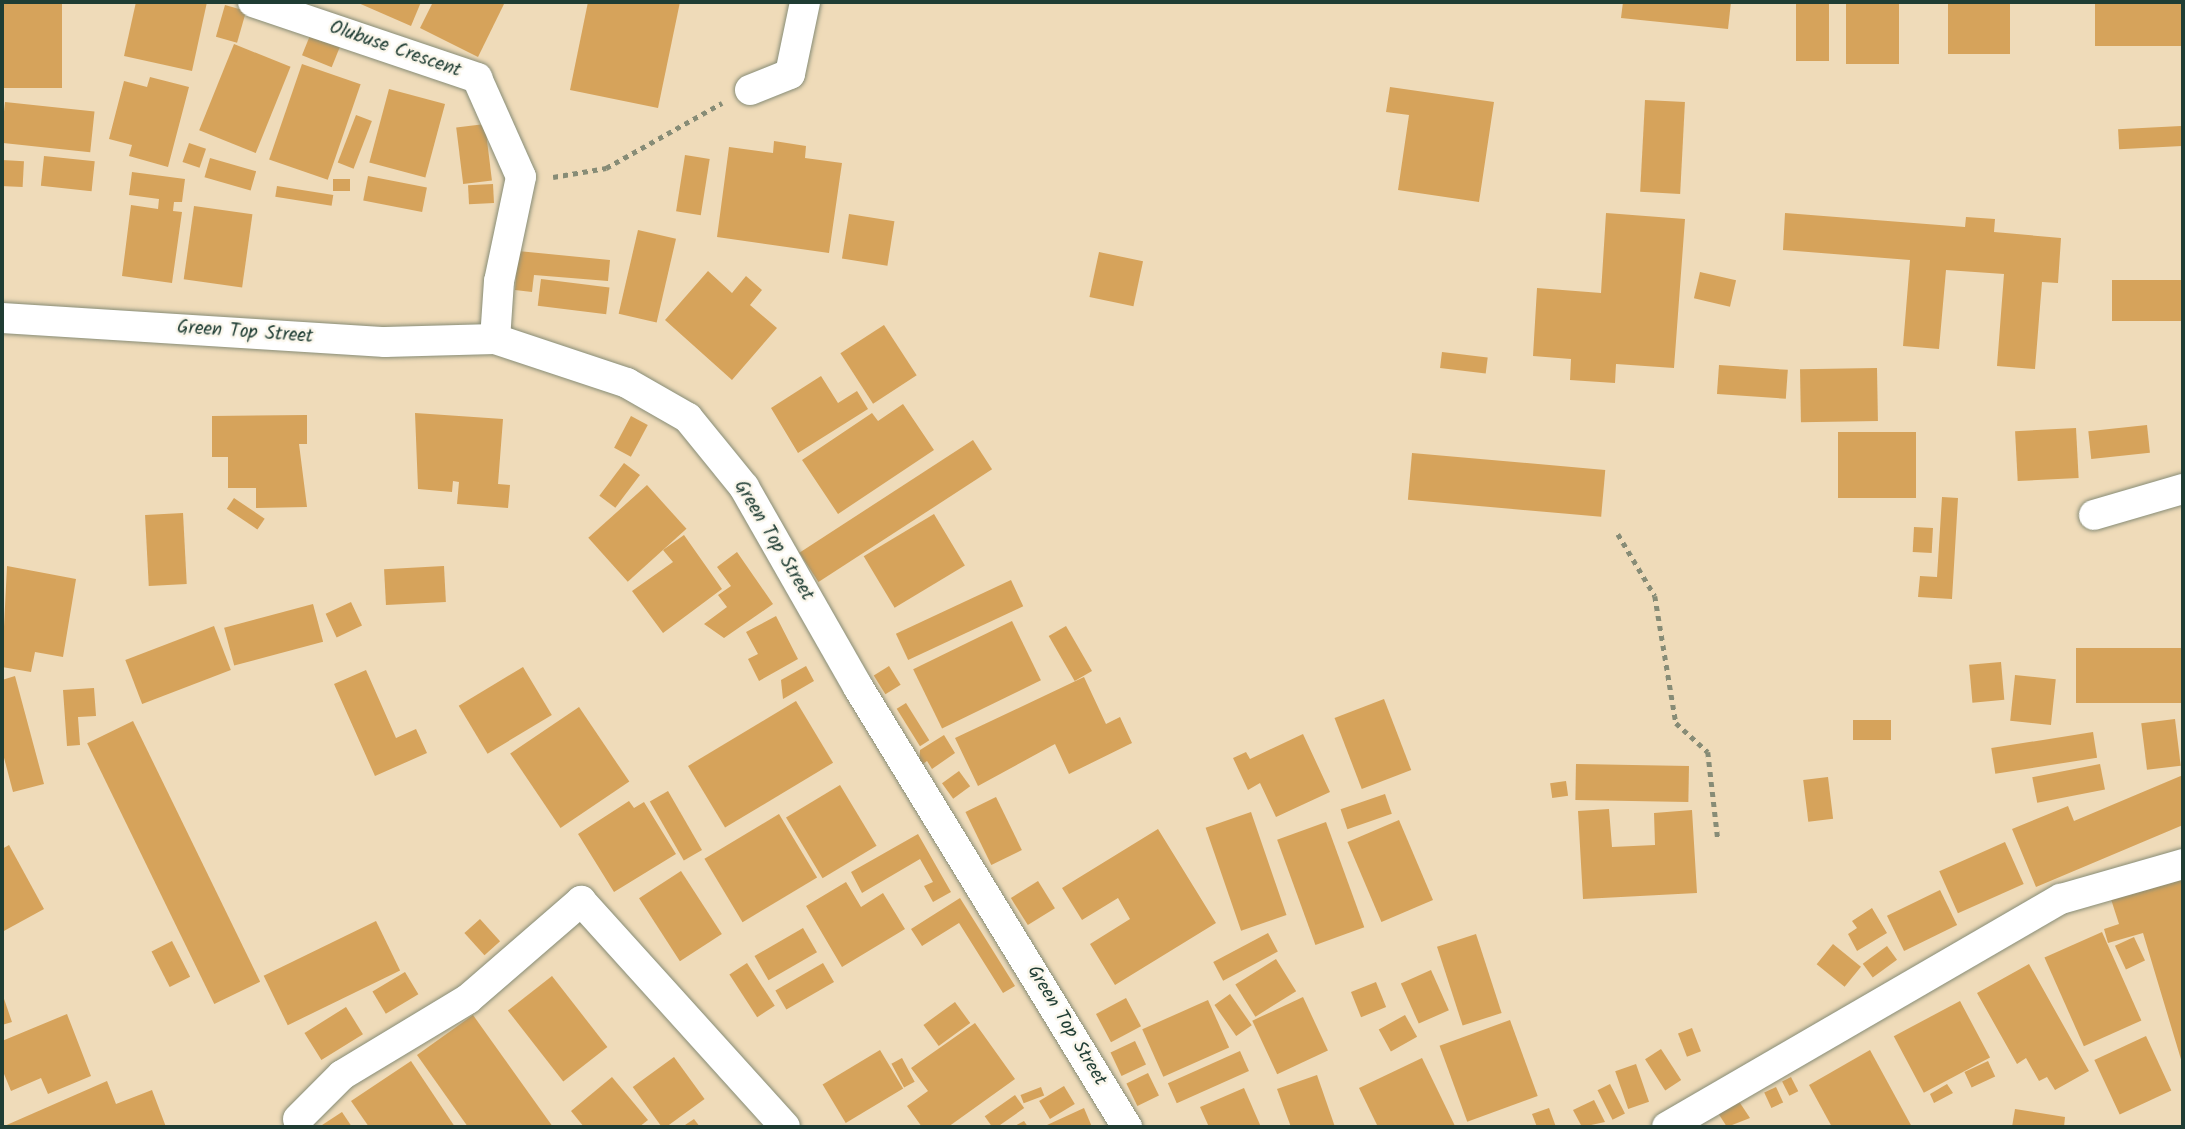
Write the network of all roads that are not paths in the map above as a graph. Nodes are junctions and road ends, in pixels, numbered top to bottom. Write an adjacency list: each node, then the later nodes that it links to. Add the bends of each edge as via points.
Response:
1 (253, 2): 5 (street, Olubuse Crescent, via 477,78 521,177 499,281)
2 (805, 2): 3 (street, via 790,74)
3 (750, 90)
4 (2, 318): 5 (street, Green Top Street, via 386,342)
5 (495, 339): 11 (street, Green Top Street, via 627,383 688,418 744,487 858,687)
6 (2183, 489): 7 (street)
7 (2094, 516)
8 (2183, 864): 12 (street, via 2061,899)
9 (298, 1119): 10 (street, via 342,1075 468,999 581,901)
10 (785, 1127)
11 (1127, 1127)
12 (1667, 1127)

